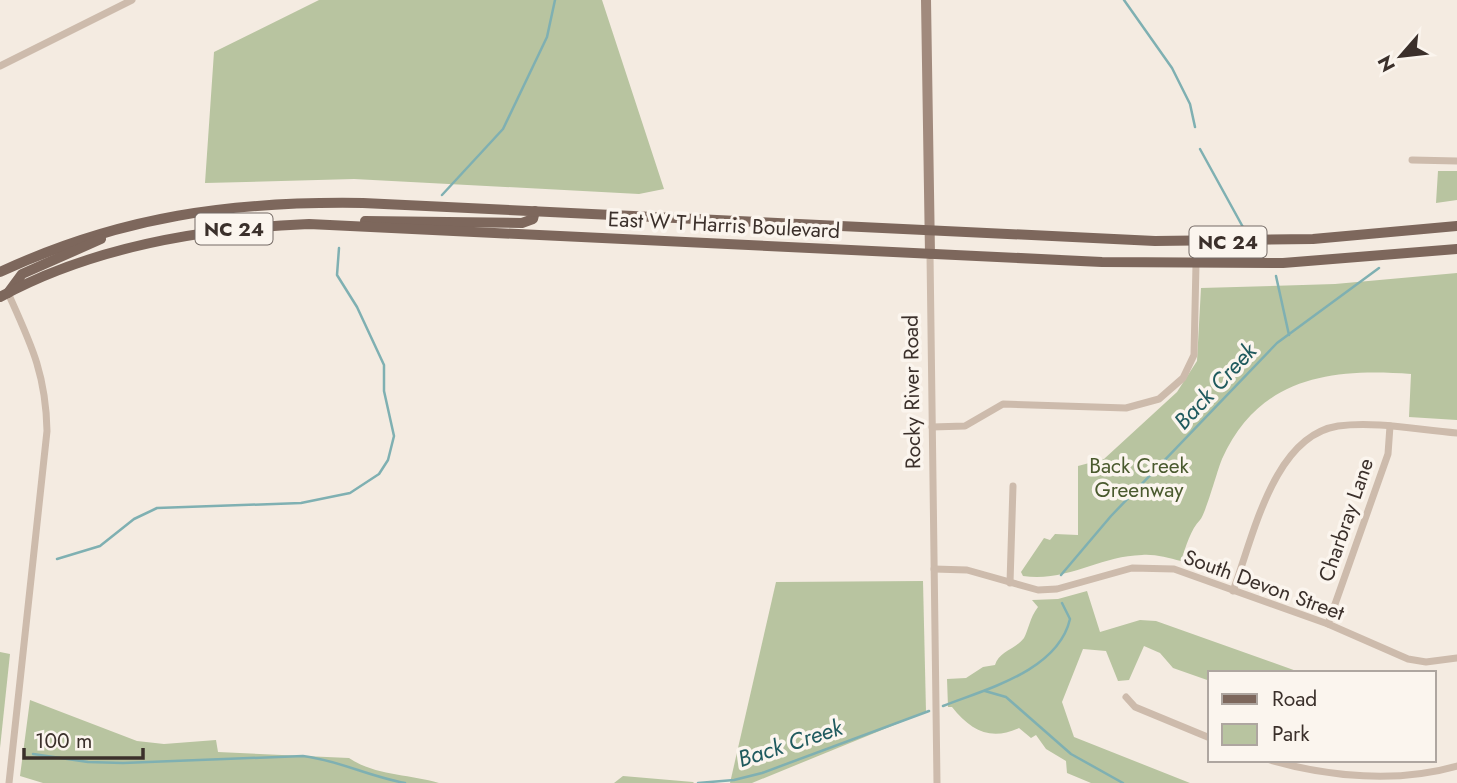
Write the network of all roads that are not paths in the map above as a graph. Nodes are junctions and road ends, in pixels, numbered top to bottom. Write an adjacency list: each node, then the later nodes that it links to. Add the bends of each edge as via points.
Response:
1 (132, 0): 3 (street)
2 (926, 0): 10 (street, Rocky River Road)
3 (0, 66)
4 (1412, 160): 5 (street)
5 (1457, 162)
6 (535, 211): 7 (main road, East W T Harris Boulevard / NC 24, via 292,202); 8 (main road, via 533,219 525,223 370,220); 10 (main road, East W T Harris Boulevard / NC 24)
7 (156, 218): 14 (main road, East W T Harris Boulevard / NC 24, via 82,238); 15 (main road, via 22,274)
8 (349, 226): 12 (main road, East W T Harris Boulevard / NC 24); 15 (main road, East W T Harris Boulevard / NC 24, via 255,227 167,239 99,257)
9 (1457, 226): 10 (main road, East W T Harris Boulevard / NC 24, via 1223,242)
10 (929, 231): 12 (street, Rocky River Road)
11 (1457, 249): 13 (main road, East W T Harris Boulevard / NC 24, via 1338,260)
12 (930, 254): 13 (main road, East W T Harris Boulevard / NC 24); 17 (street, Rocky River Road)
13 (1196, 264): 17 (street, via 1194,355 1184,378 1159,400 1126,408 1003,404 965,426)
14 (0, 272)
15 (4, 295): 31 (street, via 40,371 47,431)
16 (1390, 426): 18 (street); 22 (street, via 1339,426 1318,432 1288,456 1275,477); 23 (street, Charbray Lane, via 1388,454)
17 (932, 427): 20 (street, Rocky River Road)
18 (1457, 433)
19 (1013, 486): 21 (street)
20 (934, 569): 21 (street, South Devon Street, via 967,570); 32 (street, Rocky River Road)
21 (1010, 583): 22 (street, South Devon Street, via 1057,589 1153,566)
22 (1233, 591): 23 (street, South Devon Street)
23 (1328, 624): 24 (street, South Devon Street, via 1408,659)
24 (1457, 658)
25 (1125, 697): 26 (street, via 1135,707)
26 (1208, 737)
27 (1279, 762): 30 (street)
28 (1457, 766): 29 (street)
29 (1420, 773): 30 (street); 34 (street)
30 (1331, 774): 33 (street)
31 (9, 783)
32 (937, 783)
33 (1330, 783)
34 (1421, 783)

